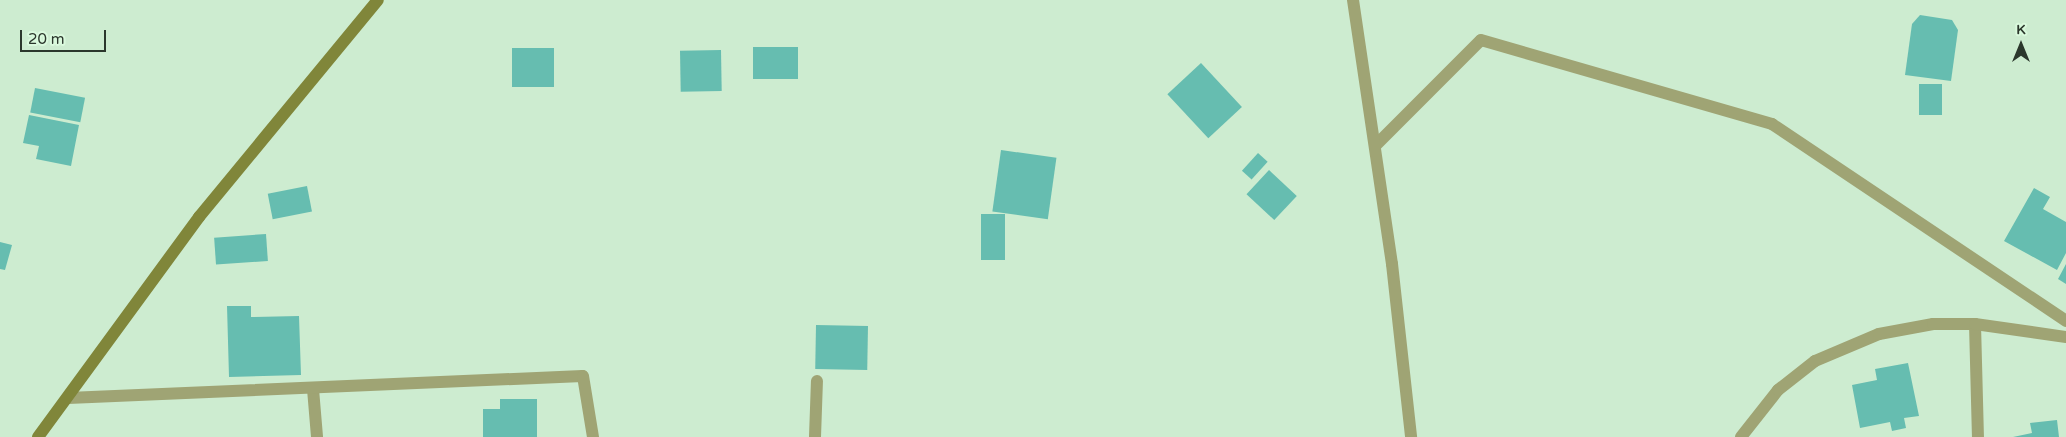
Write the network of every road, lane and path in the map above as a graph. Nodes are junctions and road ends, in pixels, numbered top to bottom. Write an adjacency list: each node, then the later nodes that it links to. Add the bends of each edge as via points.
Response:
1 (378, 0): 9 (main road, via 199,217)
2 (1353, 0): 3 (street)
3 (1376, 145): 4 (street, via 1481,40 1772,124); 14 (street)
4 (2066, 320)
5 (1975, 324): 6 (street); 15 (street, via 1933,324 1848,344 1815,361 1778,390); 16 (street)
6 (2066, 338)
7 (816, 381): 13 (street)
8 (313, 390): 9 (street); 11 (street); 12 (street, via 583,376)
9 (68, 398): 10 (main road)
10 (38, 437)
11 (317, 437)
12 (593, 437)
13 (815, 437)
14 (1411, 437)
15 (1741, 437)
16 (1978, 437)

